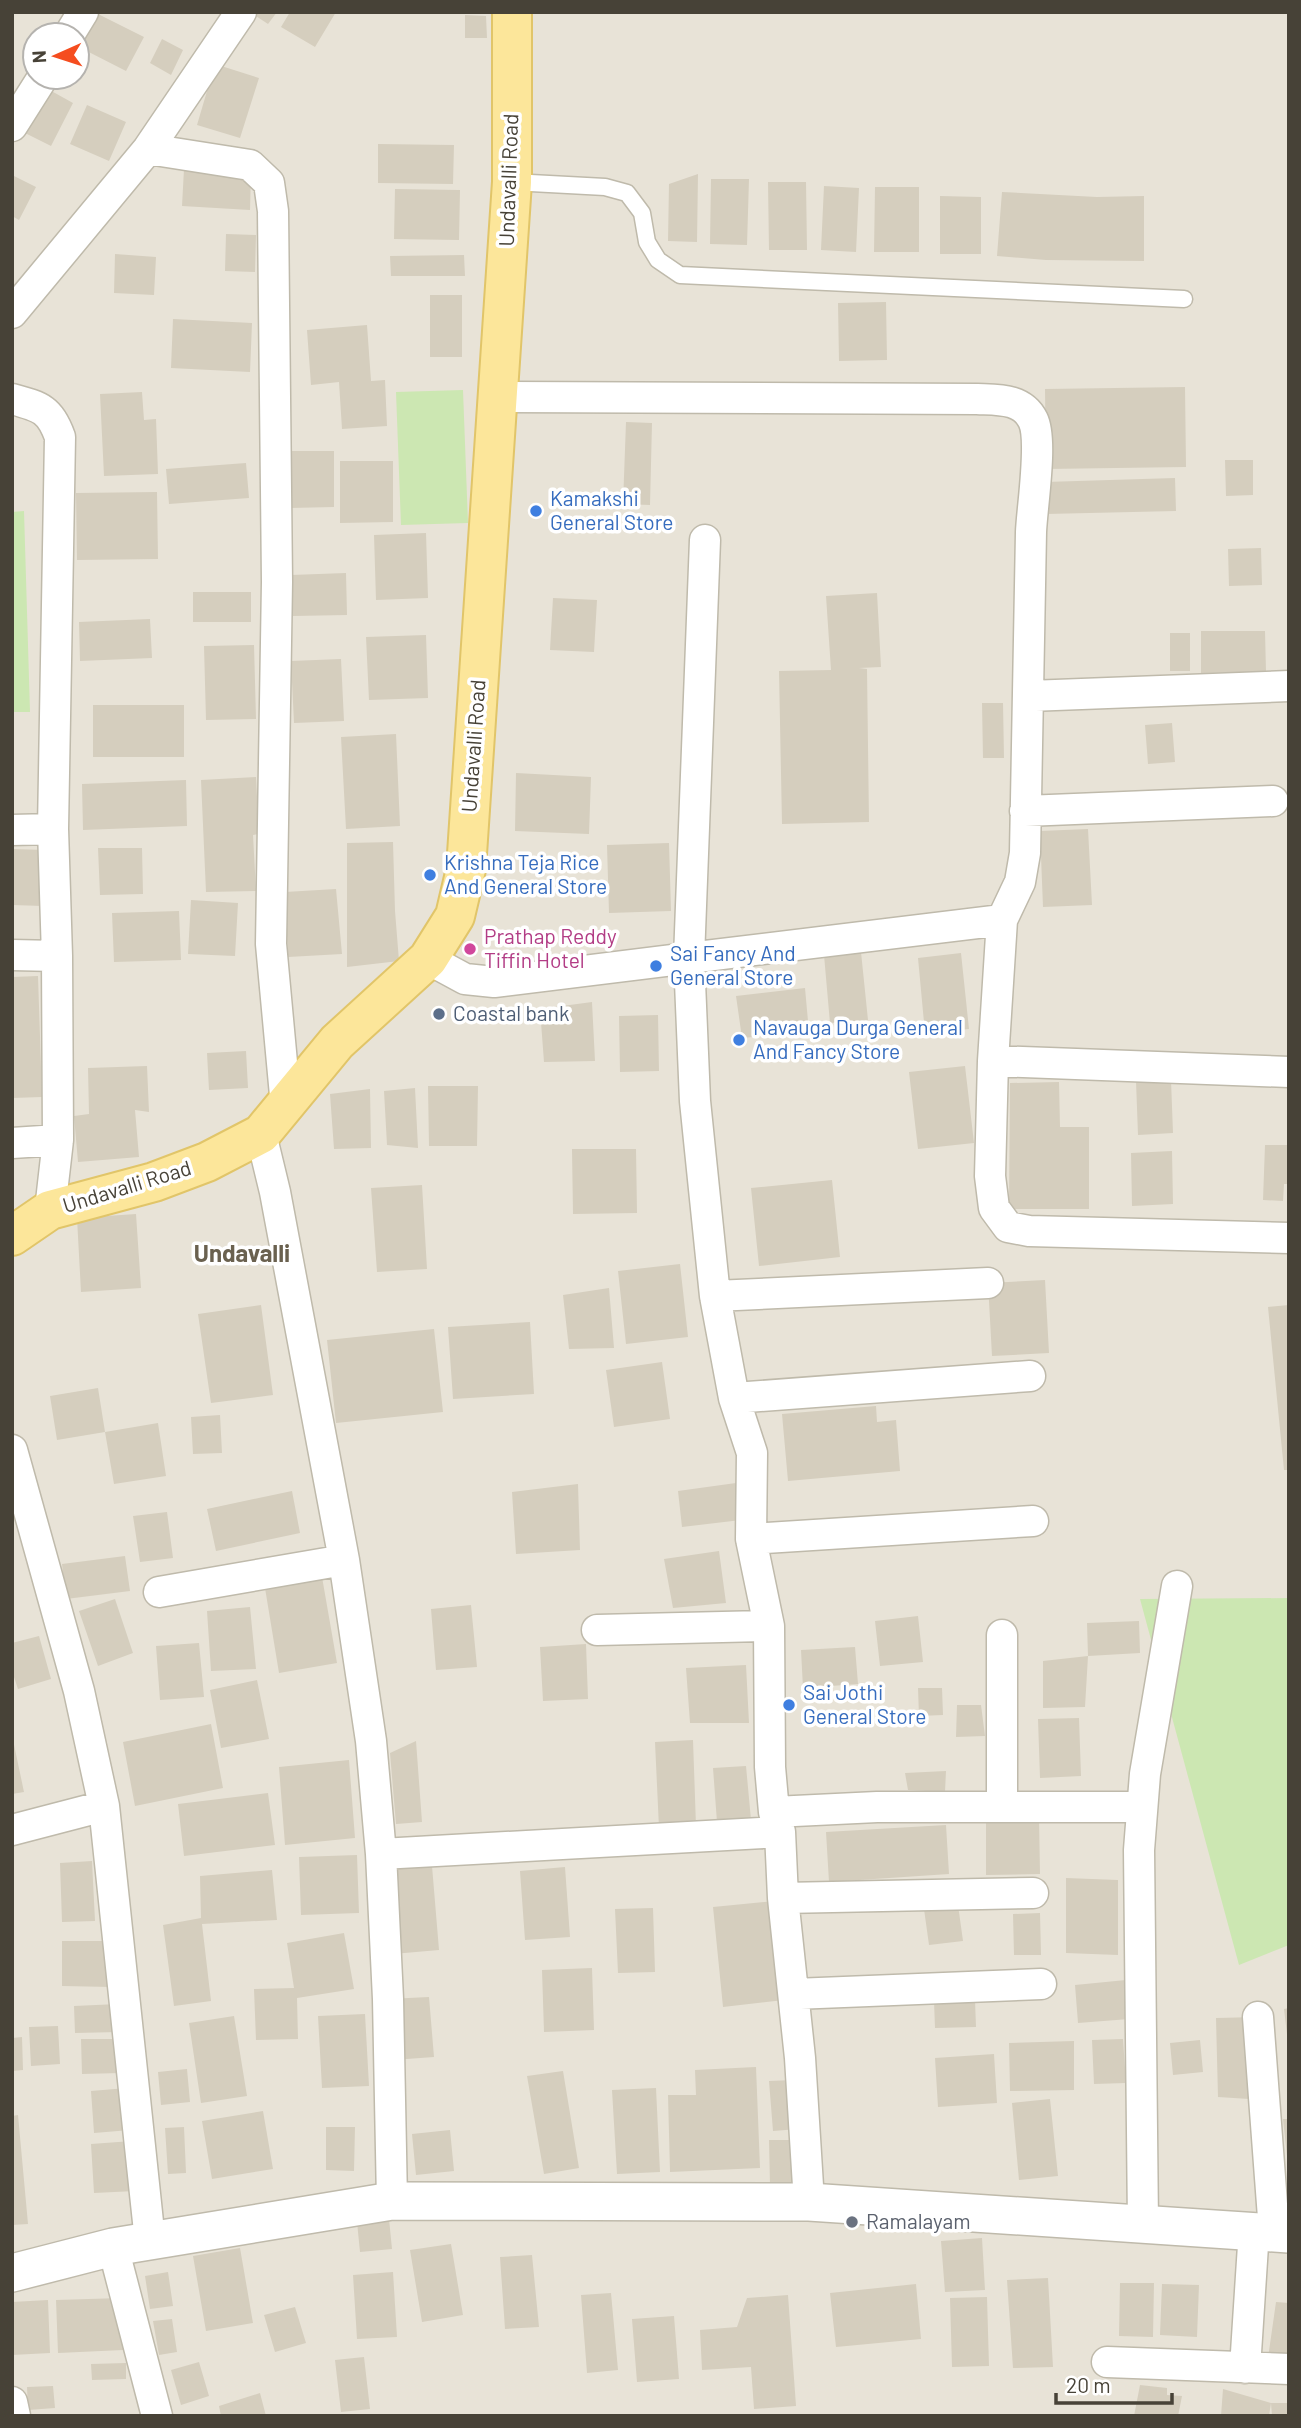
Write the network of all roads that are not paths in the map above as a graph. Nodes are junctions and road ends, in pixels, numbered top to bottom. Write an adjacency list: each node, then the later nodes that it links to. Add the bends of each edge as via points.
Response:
1 (241, 12): 5 (street)
2 (512, 12): 6 (main road, Undavalli Road)
3 (34, 91): 4 (street)
4 (12, 126)
5 (148, 149): 8 (street); 25 (street, via 250,165 269,183 277,568 271,944)
6 (512, 182): 7 (lane, via 605,187 627,193 642,213 647,242 658,260 680,275); 9 (main road, Undavalli Road)
7 (1184, 299)
8 (12, 313)
9 (497, 397): 13 (street, via 977,398 1009,401 1025,409 1034,422 1036,446); 22 (main road, Undavalli Road, via 466,869 455,916)
10 (12, 398): 16 (street, via 39,406 53,417 60,437)
11 (705, 540): 21 (street)
12 (1289, 686): 13 (street)
13 (1029, 696): 15 (street)
14 (1273, 801): 15 (street)
15 (1025, 811): 18 (street, via 1020,882)
16 (53, 829): 17 (street); 20 (street)
17 (12, 830)
18 (1002, 920): 21 (street); 23 (street)
19 (12, 955): 20 (street)
20 (57, 956): 27 (street)
21 (689, 958): 22 (street, via 494,982 465,979); 33 (street, via 695,1101)
22 (428, 959): 25 (main road, Undavalli Road, via 337,1042)
23 (993, 1061): 24 (street); 31 (street, via 990,1176 994,1208 1008,1227)
24 (1289, 1072)
25 (286, 1106): 26 (main road, Undavalli Road)
26 (261, 1133): 29 (main road, Undavalli Road, via 175,1174); 39 (street)
27 (58, 1140): 28 (street); 29 (street)
28 (12, 1143)
29 (50, 1210): 30 (main road, Undavalli Road)
30 (12, 1236)
31 (1289, 1238)
32 (988, 1283): 33 (street)
33 (715, 1296): 35 (street)
34 (1030, 1376): 35 (street)
35 (734, 1398): 38 (street, via 752,1453)
36 (12, 1450): 45 (street, via 79,1691)
37 (1033, 1521): 38 (street)
38 (751, 1539): 42 (street)
39 (344, 1560): 41 (street); 50 (street, via 371,1741)
40 (1177, 1586): 47 (street)
41 (159, 1592)
42 (769, 1626): 43 (street); 48 (street, via 770,1767)
43 (597, 1630)
44 (1002, 1634): 46 (street)
45 (104, 1806): 49 (street); 60 (street)
46 (1002, 1807): 47 (street); 48 (street, via 877,1807)
47 (1142, 1807): 58 (street)
48 (777, 1822): 50 (street); 52 (street)
49 (12, 1830)
50 (381, 1854): 56 (street)
51 (1032, 1893): 52 (street)
52 (783, 1898): 54 (street)
53 (1041, 1984): 54 (street)
54 (794, 1994): 57 (street)
55 (1258, 2017): 59 (street)
56 (392, 2201): 57 (street); 60 (street)
57 (809, 2202): 58 (street)
58 (1143, 2224): 59 (street)
59 (1272, 2232): 64 (street)
60 (150, 2241): 61 (street)
61 (113, 2247): 62 (street); 68 (street)
62 (12, 2273)
63 (1107, 2362): 64 (street)
64 (1245, 2368): 65 (street)
65 (1289, 2369)
66 (12, 2402): 67 (street)
67 (15, 2416)
68 (157, 2416)

